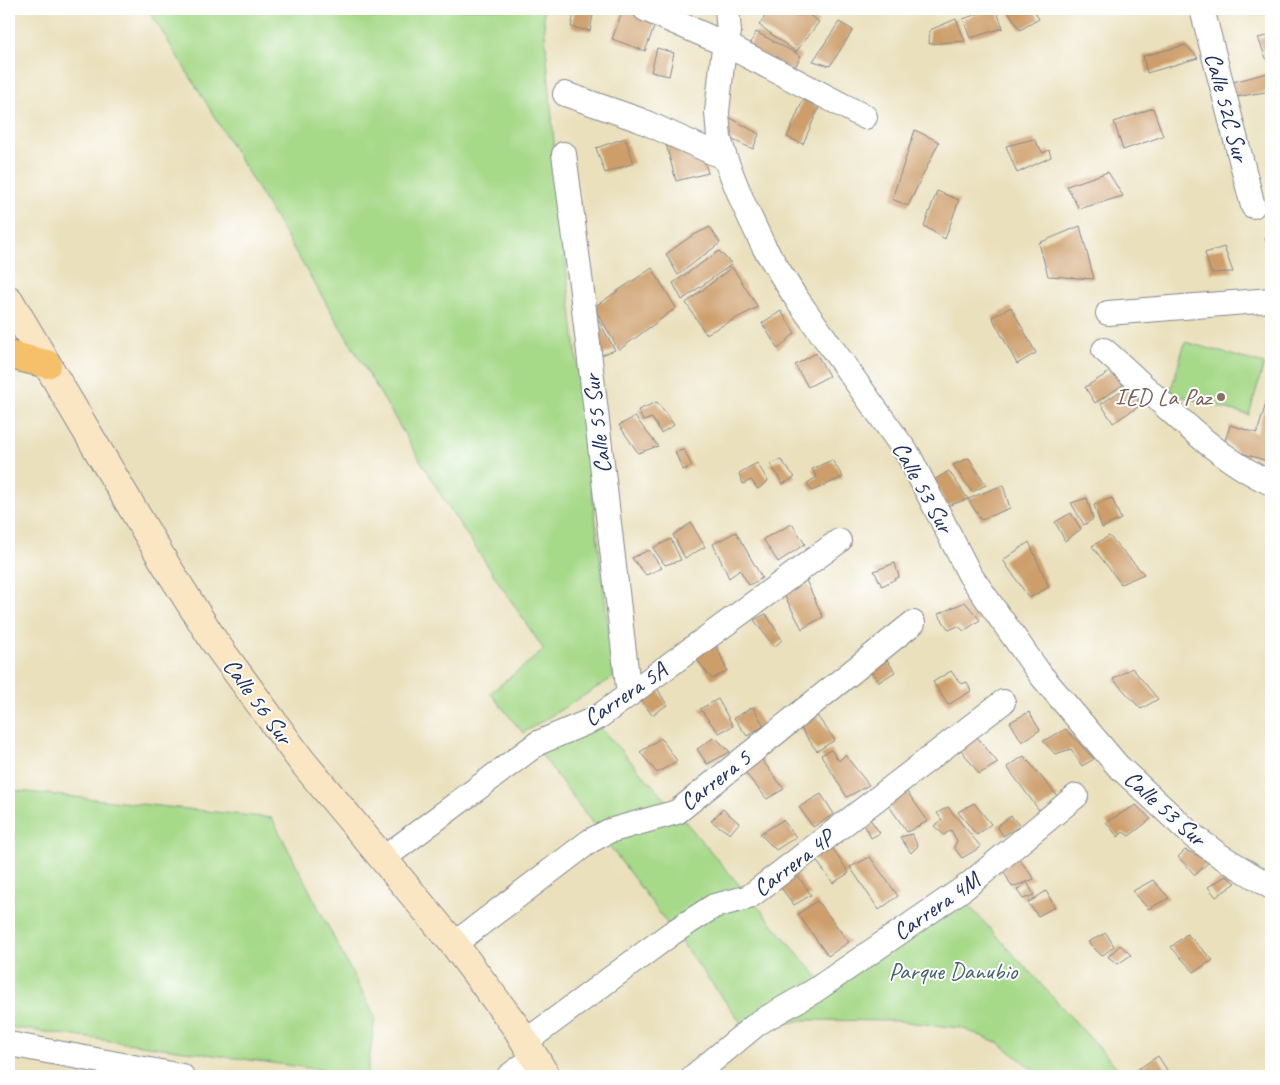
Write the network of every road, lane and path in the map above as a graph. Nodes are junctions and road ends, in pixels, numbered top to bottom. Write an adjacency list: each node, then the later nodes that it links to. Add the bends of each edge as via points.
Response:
1 (645, 9): 5 (street)
2 (727, 9): 5 (street, Calle 53 Sur)
3 (743, 9): 5 (street)
4 (1202, 9): 10 (street, Calle 52C Sur)
5 (727, 38): 7 (street); 9 (street, Calle 53 Sur, via 717,112)
6 (565, 94): 9 (street, via 640,120)
7 (865, 117)
8 (564, 154): 20 (street, Calle 55 Sur)
9 (725, 158): 24 (street, Calle 53 Sur, via 743,203 779,271 909,456 970,575 1040,674 1117,765 1193,836)
10 (1253, 206)
11 (9, 300): 16 (street, Calle 56 Sur)
12 (1271, 300): 13 (street)
13 (1108, 313)
14 (1104, 350): 17 (street, via 1207,443 1250,474)
15 (9, 355): 16 (main road)
16 (47, 364): 23 (street, Calle 56 Sur, via 214,640 302,760)
17 (1271, 483)
18 (839, 541): 20 (street, Carrera 5A)
19 (913, 623): 25 (street, Carrera 5, via 677,812 608,830)
20 (629, 695): 23 (street, Carrera 5A, via 597,718 538,743)
21 (1002, 702): 27 (street, Carrera 4P, via 749,897 714,906 672,933)
22 (1076, 796): 30 (street, Carrera 4M, via 966,886 814,991 758,1023)
23 (384, 858): 25 (street, Calle 56 Sur)
24 (1271, 887)
25 (454, 944): 27 (street, Calle 56 Sur)
26 (9, 1044): 28 (street)
27 (535, 1059): 29 (street, Carrera 4P)
28 (182, 1076)
29 (509, 1076)
30 (694, 1076)

